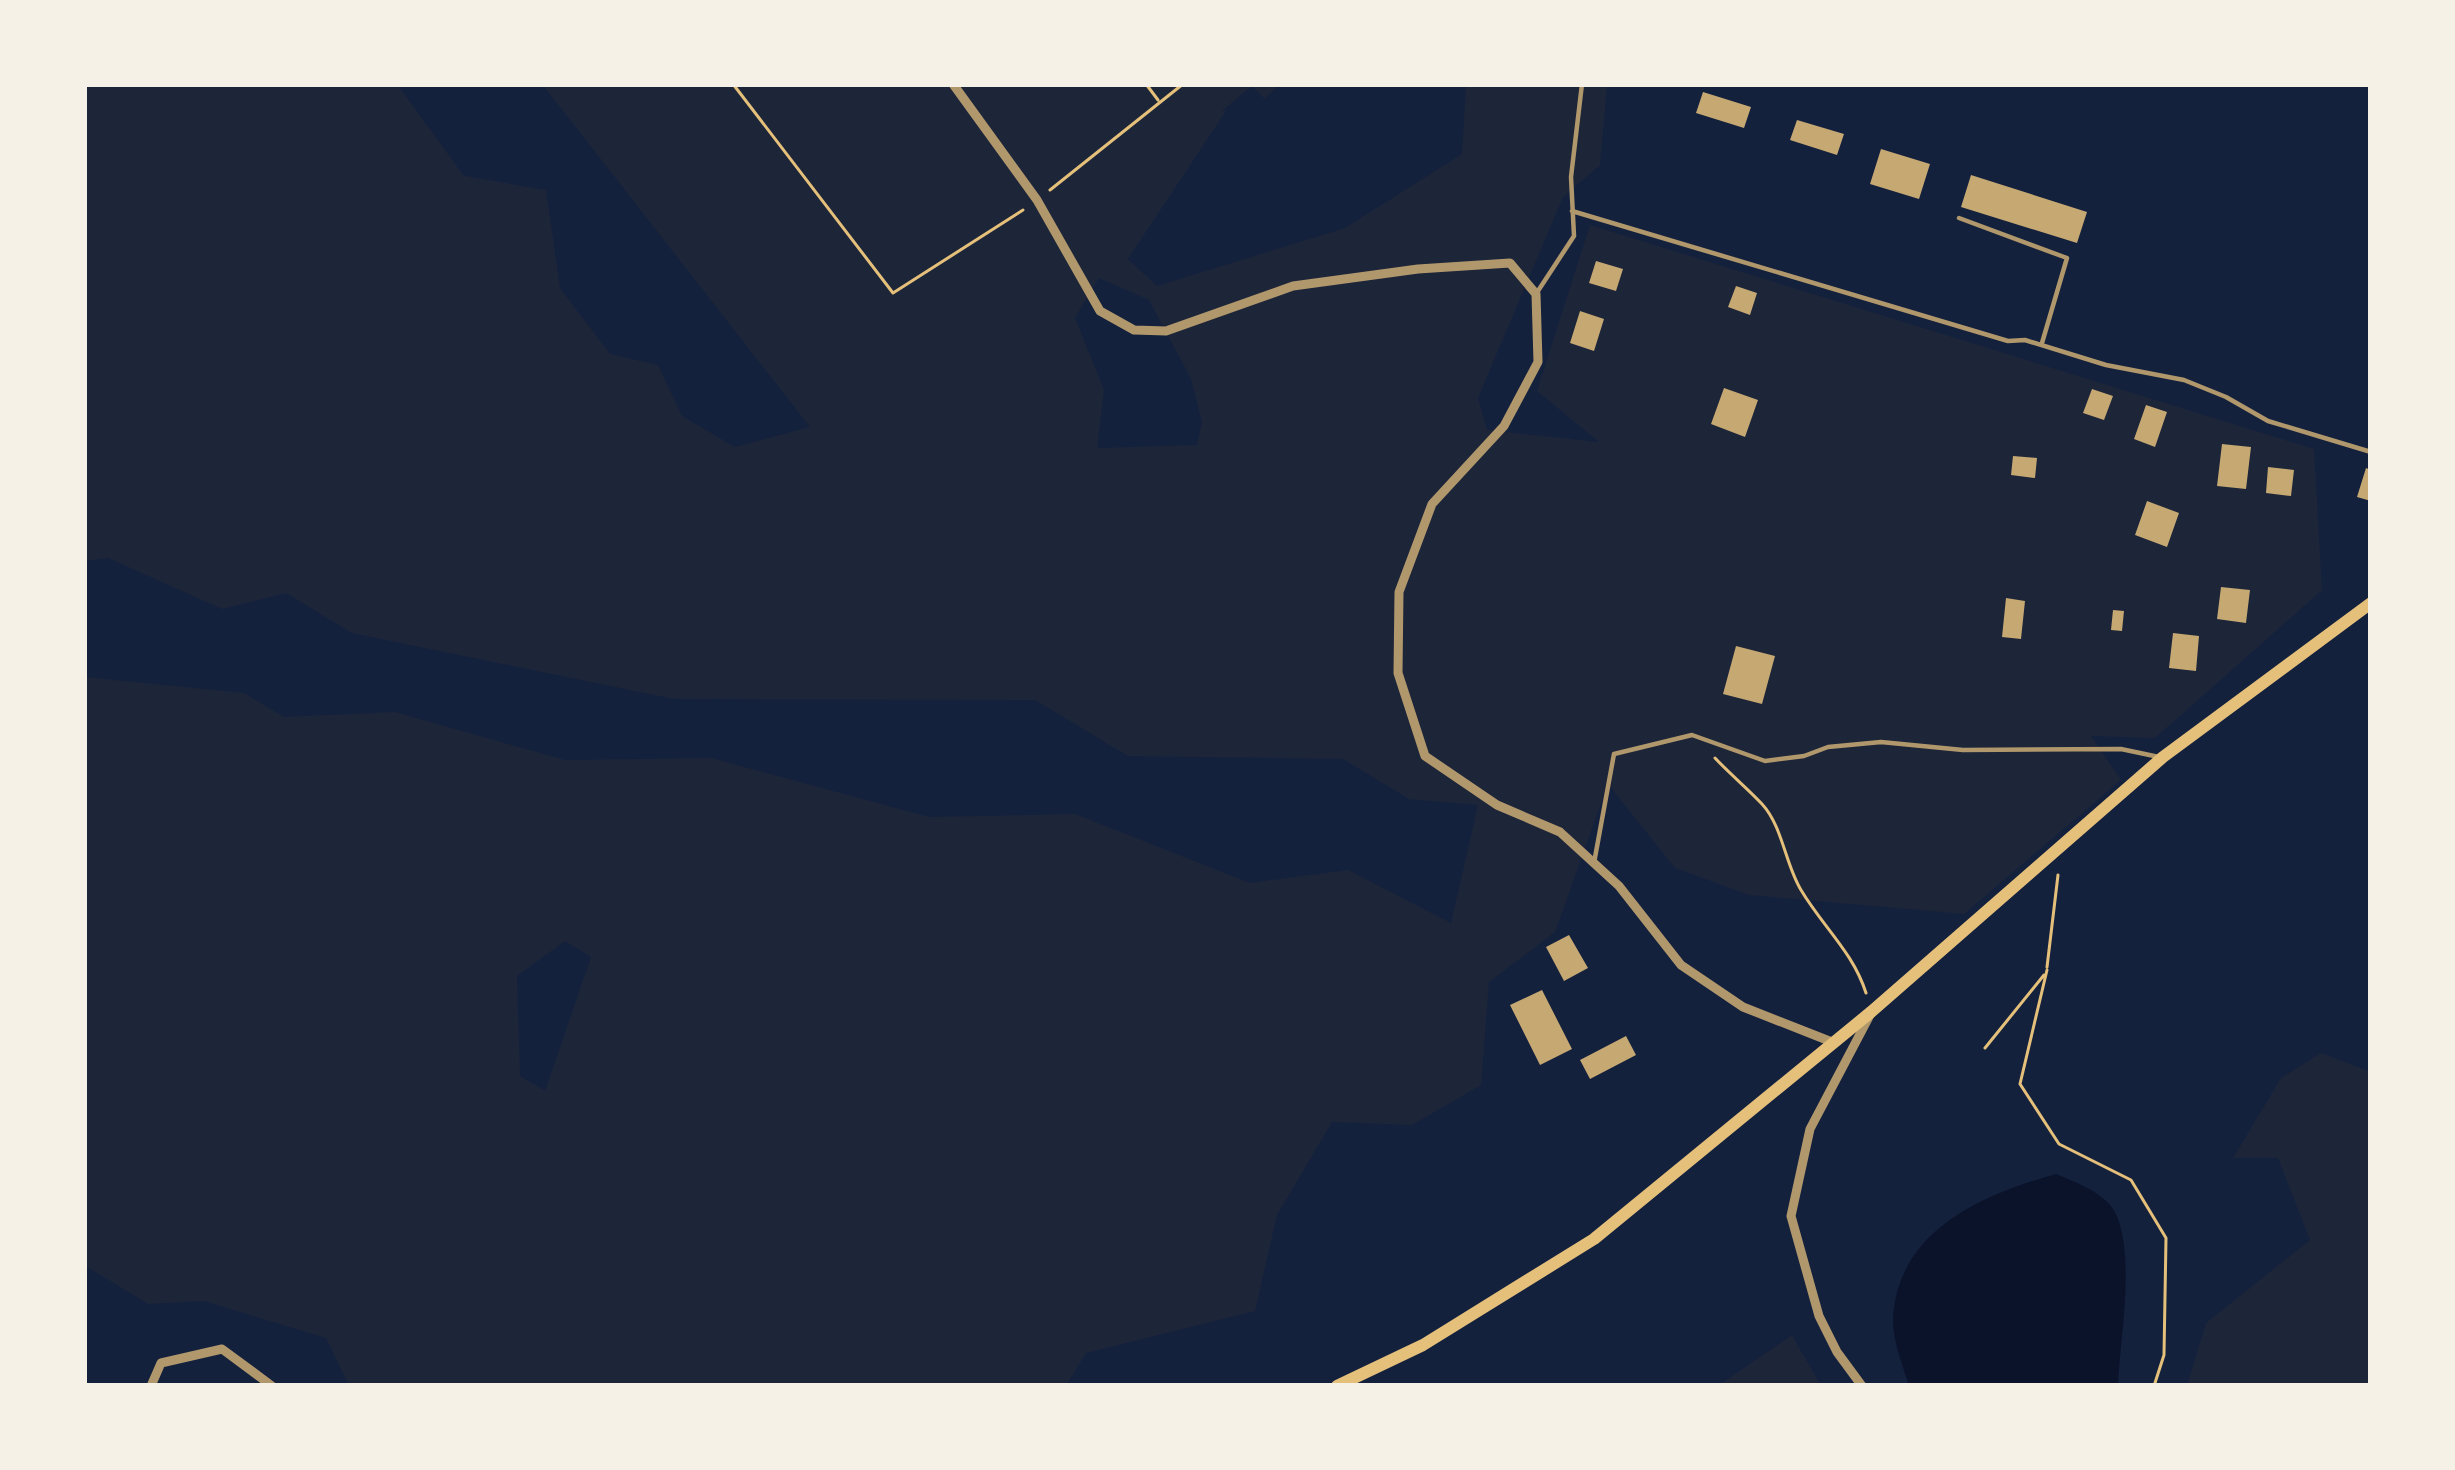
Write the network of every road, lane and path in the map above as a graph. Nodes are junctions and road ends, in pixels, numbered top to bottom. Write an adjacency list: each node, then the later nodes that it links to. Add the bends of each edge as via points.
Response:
1 (733, 84): 7 (path, via 893,293)
2 (953, 84): 7 (street)
3 (1146, 84): 6 (path)
4 (1183, 84): 6 (path)
5 (1582, 84): 8 (lane)
6 (1160, 101): 7 (path)
7 (1037, 200): 10 (street, via 1100,311 1134,330 1166,331 1293,286 1418,269 1510,263)
8 (1572, 211): 10 (lane, via 1574,236); 11 (lane)
9 (1959, 218): 11 (lane, via 2067,258)
10 (1536, 294): 17 (street, via 1538,362 1504,426 1432,504 1399,592 1397,673 1424,756 1497,805 1560,832)
11 (2042, 345): 12 (lane, via 2184,380 2268,422)
12 (2371, 452)
13 (2371, 603): 15 (main road)
14 (1692, 735): 15 (lane, via 1765,761 1881,742 2121,749); 17 (lane, via 1614,754); 19 (path, via 1762,803 1797,885 1857,964)
15 (2163, 758): 16 (main road)
16 (2061, 845): 18 (path); 19 (main road)
17 (1594, 862): 20 (street, via 1681,965 1743,1006)
18 (2047, 970): 21 (path); 26 (path, via 2020,1084 2059,1144 2131,1180 2166,1238 2164,1355)
19 (1871, 1012): 20 (main road); 25 (street, via 1810,1130 1791,1216 1819,1316)
20 (1832, 1042): 24 (main road, via 1594,1239 1423,1345)
21 (1984, 1048)
22 (152, 1386): 23 (street, via 161,1363 222,1349)
23 (272, 1386)
24 (1337, 1386)
25 (1862, 1386)
26 (2154, 1386)

